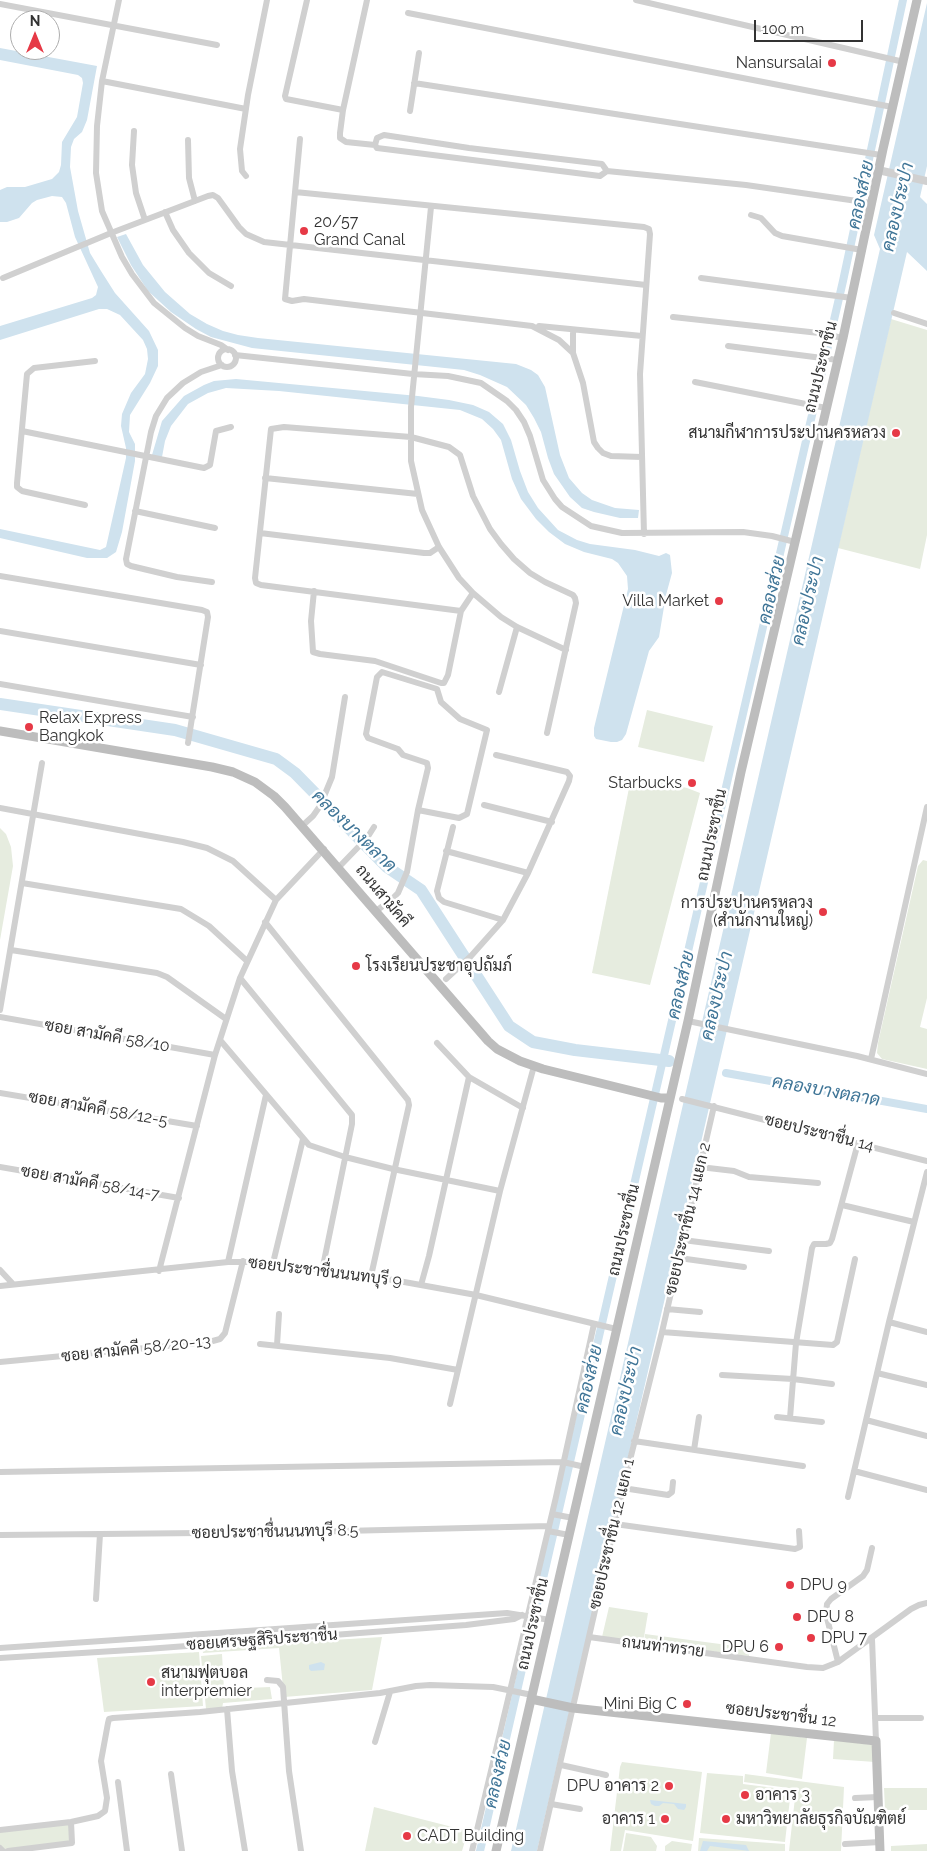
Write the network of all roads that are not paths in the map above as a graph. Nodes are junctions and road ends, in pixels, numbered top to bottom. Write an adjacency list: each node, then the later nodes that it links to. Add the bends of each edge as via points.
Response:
1 (119, 0): 9 (street)
2 (267, 0): 16 (street)
3 (308, 0): 17 (street, via 285,96 286,99)
4 (367, 0): 17 (street)
5 (636, 0): 12 (street)
6 (917, 0): 12 (main road, ถนนประชาชื่น)
7 (0, 4): 9 (street)
8 (408, 13): 15 (street)
9 (114, 25): 10 (street); 13 (street)
10 (217, 45)
11 (418, 53): 14 (street)
12 (900, 62): 15 (main road, ถนนประชาชื่น)
13 (102, 81): 16 (street); 39 (street, via 96,173 102,211)
14 (414, 82): 18 (street); 24 (street)
15 (888, 106): 24 (main road, ถนนประชาชื่น)
16 (246, 109): 30 (street, via 240,154 242,171)
17 (343, 110): 22 (street, via 340,133 343,141)
18 (410, 111)
19 (134, 130): 38 (street, via 132,165)
20 (300, 139): 32 (street)
21 (188, 140): 33 (street, via 189,178)
22 (375, 145): 23 (street, via 377,138 384,135); 26 (street)
23 (469, 148): 25 (street); 26 (street)
24 (878, 155): 29 (main road, ถนนประชาชื่น)
25 (558, 159): 27 (street); 28 (street, via 602,164)
26 (468, 160): 27 (street)
27 (557, 171): 28 (street, via 600,176)
28 (607, 171): 34 (street, via 746,185)
29 (882, 171): 31 (street); 34 (main road, ถนนประชาชื่น)
30 (246, 176)
31 (927, 181)
32 (295, 192): 35 (street); 40 (street)
33 (195, 201): 36 (street); 40 (street, via 213,195 246,234 264,242)
34 (867, 202): 41 (main road, ถนนประชาชื่น)
35 (431, 207): 42 (street); 45 (street, via 644,227 650,234)
36 (165, 212): 38 (street); 46 (street, via 189,253 209,272)
37 (751, 215): 41 (street, via 761,218 782,236)
38 (144, 220): 39 (street)
39 (111, 233): 43 (street); 57 (street, via 132,274 164,312 198,336)
40 (289, 244): 42 (street); 48 (street, via 285,299)
41 (862, 250): 47 (main road, ถนนประชาชื่น)
42 (426, 260): 45 (street); 48 (street)
43 (3, 278)
44 (701, 278): 47 (street)
45 (646, 285): 54 (street)
46 (231, 286)
47 (848, 297): 55 (main road, ถนนประชาชื่น)
48 (421, 313): 52 (street); 63 (street)
49 (894, 314): 51 (street)
50 (673, 317): 55 (street)
51 (927, 324)
52 (532, 326): 53 (street); 58 (street, via 554,336)
53 (573, 330): 54 (street); 58 (street)
54 (642, 336): 70 (street)
55 (839, 337): 60 (main road, ถนนประชาชื่น)
56 (728, 346): 60 (street)
57 (228, 350): 59 (street); 62 (street, via 220,353)
58 (573, 353): 70 (street, via 583,383 594,442 603,453 611,456)
59 (236, 355): 62 (street, via 233,365); 63 (street)
60 (834, 360): 65 (main road, ถนนประชาชื่น)
61 (95, 361): 67 (street, via 34,368 29,372)
62 (222, 365): 69 (street, via 192,377 167,398 156,416)
63 (413, 374): 68 (street); 77 (street, via 467,379 497,393 524,422 543,480 562,508 598,528)
64 (695, 382): 65 (street)
65 (822, 407): 78 (main road, ถนนประชาชื่น)
66 (231, 427): 69 (street, via 216,431 207,468)
67 (22, 431): 69 (street); 73 (street, via 19,489)
68 (411, 437): 71 (street, via 284,427 270,429); 72 (street); 87 (street, via 449,447 460,455 473,496 501,544 530,573 573,595 576,602)
69 (146, 456): 74 (street)
70 (642, 457): 77 (street)
71 (265, 478): 72 (street); 76 (street)
72 (418, 494): 79 (street)
73 (84, 505)
74 (135, 511): 75 (street); 81 (street, via 127,564 177,578)
75 (215, 528)
76 (260, 533): 79 (street, via 424,553); 82 (street, via 256,583)
77 (644, 534): 78 (street, via 743,532)
78 (791, 541): 123 (main road, ถนนประชาชื่น)
79 (439, 547): 83 (street)
80 (0, 576): 88 (street, via 205,611 208,617)
81 (212, 582)
82 (314, 591): 84 (street); 84 (street, via 311,621 313,652 375,660 441,683 448,675)
83 (473, 593): 84 (street); 85 (street)
84 (461, 611)
85 (517, 627): 87 (street); 90 (street)
86 (0, 631): 88 (street)
87 (566, 650): 94 (street)
88 (201, 665): 92 (street)
89 (0, 684): 92 (street)
90 (499, 692)
91 (345, 697): 104 (street, via 332,777 320,806)
92 (193, 717): 95 (street)
93 (0, 731): 104 (main road, ถนนสามัคคี, via 185,761 233,772 274,796)
94 (547, 733)
95 (188, 743)
96 (496, 755): 103 (street, via 567,772 569,781)
97 (42, 763): 102 (street)
98 (484, 805): 103 (street)
99 (927, 807): 127 (street)
100 (0, 808): 102 (street)
101 (418, 810): 101 (street, via 459,818 467,814 487,730 460,719 441,702 436,689 382,672 377,677 366,734 368,738 398,749 403,755 427,763); 113 (street, via 407,872 398,892)
102 (33, 814): 111 (street); 112 (street, via 207,848 233,861)
103 (552, 822): 110 (street)
104 (302, 826): 107 (main road, ถนนสามัคคี)
105 (374, 827): 109 (street)
106 (453, 827): 108 (street)
107 (324, 850): 109 (main road, ถนนสามัคคี); 112 (street)
108 (446, 851): 110 (street); 114 (street, via 437,891 439,898)
109 (339, 867): 113 (main road, ถนนสามัคคี)
110 (528, 873): 114 (street)
111 (22, 883): 116 (street); 117 (street, via 181,909 209,926)
112 (276, 900): 115 (street)
113 (376, 911): 128 (main road, ถนนสามัคคี, via 488,1041 507,1055)
114 (503, 920): 119 (street)
115 (265, 922): 117 (street); 144 (street, via 408,1100)
116 (11, 950): 120 (street); 122 (street, via 157,973)
117 (247, 961): 118 (street)
118 (240, 978): 122 (street); 140 (street, via 352,1114)
119 (446, 979)
120 (0, 1010)
121 (0, 1017): 126 (street, ซอย สามัคคี 58/10)
122 (226, 1019): 124 (street)
123 (692, 1022): 127 (street); 133 (main road, ถนนประชาชื่น)
124 (220, 1040): 126 (street); 132 (street)
125 (437, 1043): 130 (street)
126 (215, 1055): 137 (street)
127 (871, 1059): 129 (street)
128 (534, 1066): 133 (main road, ถนนสามัคคี); 136 (street)
129 (927, 1074)
130 (469, 1077): 136 (street); 146 (street)
131 (0, 1093): 137 (street, ซอย สามัคคี 58/12-5)
132 (266, 1095): 138 (street); 157 (street)
133 (666, 1098): 173 (main road, ถนนประชาชื่น)
134 (682, 1099): 135 (street, ซอยประชาชื่น 14)
135 (712, 1106): 139 (street, ซอยประชาชื่น 14); 143 (street, ซอยประชาชื่น 14 แยก 2)
136 (523, 1108): 148 (street)
137 (197, 1126): 149 (street)
138 (303, 1139): 140 (street, via 310,1145); 158 (street)
139 (858, 1143): 141 (street, ซอยประชาชื่น 14); 150 (street)
140 (345, 1157): 144 (street); 162 (street)
141 (927, 1161)
142 (0, 1167): 149 (street, ซอย สามัคคี 58/14-7)
143 (700, 1167): 147 (street, via 734,1171 748,1177); 152 (street, ซอยประชาชื่น 14 แยก 2)
144 (393, 1169): 146 (street); 163 (street)
145 (927, 1172): 151 (street)
146 (445, 1181): 148 (street); 165 (street)
147 (818, 1184)
148 (500, 1191): 167 (street)
149 (179, 1198): 161 (street)
150 (842, 1205): 151 (street); 176 (street, via 830,1243 814,1244 812,1248)
151 (914, 1222): 171 (street)
152 (683, 1240): 153 (street); 154 (street, ซอยประชาชื่น 14 แยก 2)
153 (769, 1251)
154 (679, 1258): 159 (street); 168 (street, ซอยประชาชื่น 14 แยก 2)
155 (855, 1259): 176 (street, via 837,1342 834,1345)
156 (243, 1261): 157 (street, ซอยประชาชื่นนนทบุรี 9); 158 (street, ซอยประชาชื่นนนทบุรี 9); 179 (street, ซอย สามัคคี 58/20-13, via 225,1333 220,1339)
157 (228, 1262): 161 (street, ซอยประชาชื่นนนทบุรี 9)
158 (273, 1263): 162 (street, ซอยประชาชื่นนนทบุรี 9)
159 (744, 1267)
160 (0, 1270): 164 (street)
161 (159, 1271): 164 (street, ซอยประชาชื่นนนทบุรี 9)
162 (322, 1271): 163 (street, ซอยประชาชื่นนนทบุรี 9)
163 (371, 1276): 165 (street, ซอยประชาชื่นนนทบุรี 9)
164 (13, 1284): 166 (street, ซอยประชาชื่นนนทบุรี 9)
165 (421, 1285): 167 (street, ซอยประชาชื่นนนทบุรี 9)
166 (0, 1286)
167 (476, 1295): 172 (street, ซอยประชาชื่นนนทบุรี 9); 180 (street)
168 (667, 1309): 169 (street); 174 (street, ซอยประชาชื่น 14 แยก 2)
169 (700, 1312)
170 (279, 1314): 178 (street)
171 (889, 1322): 175 (street); 181 (street)
172 (595, 1324): 173 (street, ซอยประชาชื่นนนทบุรี 9); 195 (street)
173 (612, 1328): 196 (main road, ถนนประชาชื่น)
174 (662, 1332): 176 (street); 193 (street, ซอยประชาชื่น 12 แยก 1)
175 (927, 1332)
176 (796, 1343): 183 (street)
177 (260, 1344): 178 (street)
178 (277, 1346): 180 (street, via 390,1358)
179 (0, 1362)
180 (458, 1370): 186 (street)
181 (877, 1373): 185 (street); 190 (street)
182 (722, 1375): 183 (street)
183 (793, 1379): 184 (street); 189 (street)
184 (832, 1384)
185 (927, 1385)
186 (450, 1404)
187 (699, 1417): 194 (street)
188 (777, 1417): 189 (street)
189 (790, 1418): 191 (street)
190 (866, 1420): 192 (street); 199 (street)
191 (822, 1422)
192 (927, 1436)
193 (634, 1441): 194 (street); 201 (street, ซอยประชาชื่น 12 แยก 1)
194 (694, 1450): 197 (street)
195 (564, 1462): 196 (street); 198 (street); 204 (street)
196 (581, 1466): 205 (main road, ถนนประชาชื่น)
197 (803, 1466)
198 (0, 1472)
199 (854, 1472): 202 (street); 203 (street)
200 (673, 1482): 201 (street, via 672,1492 668,1495)
201 (623, 1488): 206 (street, ซอยประชาชื่น 12 แยก 1)
202 (927, 1490)
203 (848, 1497)
204 (554, 1514): 205 (street); 207 (street)
205 (568, 1517): 210 (main road, ถนนประชาชื่น)
206 (616, 1524): 208 (street, via 795,1549 800,1547); 217 (street, ซอยประชาชื่น 12 แยก 1)
207 (549, 1529): 209 (street, ซอยประชาชื่นนนทบุรี 8.5); 210 (street, ซอยประชาชื่นนนทบุรี 8.5); 215 (street)
208 (799, 1531)
209 (100, 1534): 211 (street, ซอยประชาชื่นนนทบุรี 8.5); 213 (street)
210 (565, 1534): 216 (main road, ถนนประชาชื่น)
211 (0, 1535)
212 (872, 1548): 221 (street, via 863,1576 831,1599 826,1608)
213 (96, 1599)
214 (927, 1603): 218 (street, ถนนท่าทราย, via 919,1604)
215 (526, 1616): 216 (street, ซอยเศรษฐสิริประชาชื่น); 219 (street, ซอยเศรษฐสิริประชาชื่น, via 507,1613); 220 (street, ซอยเศรษฐสิริประชาชื่น, via 466,1625); 223 (street)
216 (550, 1620): 225 (main road, ถนนประชาชื่น)
217 (589, 1637): 221 (street, ถนนท่าทราย, via 807,1667 823,1668); 227 (street, ซอยประชาชื่น 12 แยก 1)
218 (872, 1639): 221 (street, ถนนท่าทราย); 229 (street)
219 (0, 1648)
220 (0, 1658)
221 (838, 1662)
222 (267, 1680): 226 (street, via 280,1683)
223 (512, 1691): 224 (street, via 430,1685); 225 (street); 254 (street)
224 (390, 1692): 226 (street); 232 (street)
225 (534, 1698): 227 (main road, ซอยประชาชื่น 12); 255 (main road, ถนนประชาชื่น)
226 (285, 1703): 228 (street); 253 (street, via 289,1771)
227 (572, 1708): 231 (main road, ซอยประชาชื่น 12); 233 (street, ซอยประชาชื่น 12 แยก 1)
228 (227, 1709): 241 (street, via 109,1719 100,1760 107,1798 104,1811 98,1816); 252 (street, via 232,1771)
229 (875, 1718): 230 (street); 231 (street)
230 (921, 1718)
231 (876, 1741): 237 (main road)
232 (375, 1742)
233 (561, 1765): 235 (street); 239 (street, ซอยประชาชื่น 12 แยก 1)
234 (171, 1774): 251 (street)
235 (606, 1775)
236 (118, 1782): 250 (street)
237 (878, 1797): 238 (street); 245 (main road)
238 (855, 1798)
239 (551, 1804): 240 (street); 256 (street, ซอยประชาชื่น 12 แยก 1)
240 (580, 1810)
241 (71, 1822): 242 (street); 243 (street)
242 (0, 1830)
243 (72, 1843): 248 (street); 249 (street)
244 (845, 1844): 245 (street)
245 (880, 1846)
246 (0, 1848): 247 (street)
247 (3, 1851)
248 (8, 1851)
249 (73, 1851)
250 (127, 1851)
251 (182, 1851)
252 (245, 1851)
253 (301, 1851)
254 (472, 1851)
255 (496, 1851)
256 (540, 1851)

